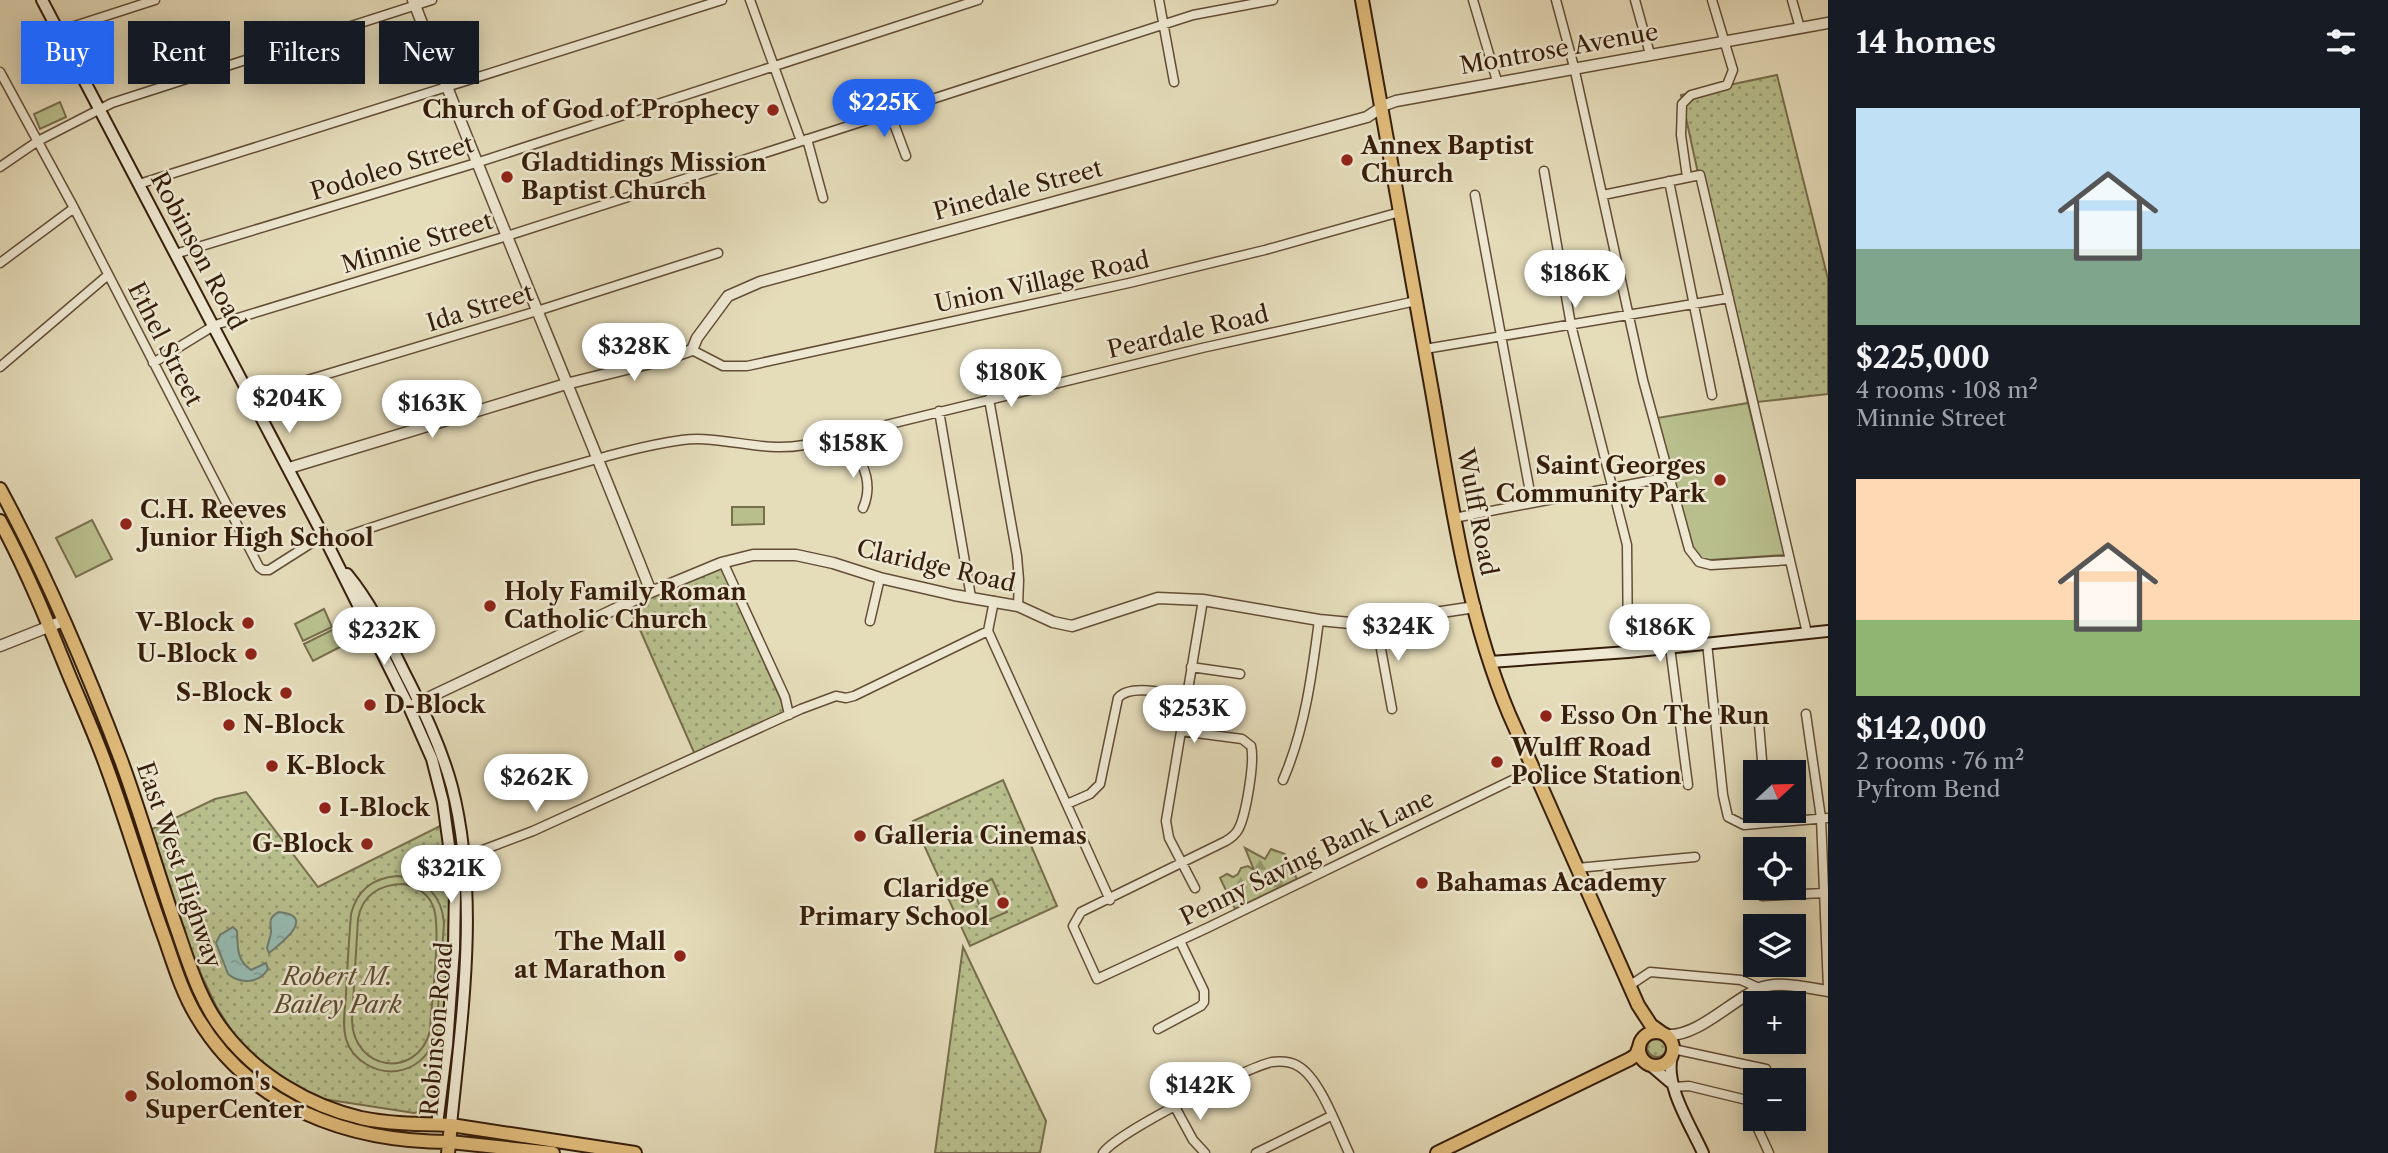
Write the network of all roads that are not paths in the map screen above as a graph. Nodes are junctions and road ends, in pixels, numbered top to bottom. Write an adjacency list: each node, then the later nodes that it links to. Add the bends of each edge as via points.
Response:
1 (42, 0): 18 (main road, Robinson Road)
2 (155, 0): 19 (street)
3 (432, 0): 16 (street)
4 (722, 0): 31 (street)
5 (750, 0): 25 (street)
6 (978, 0): 25 (street, Podoleo Street)
7 (1159, 0): 21 (street)
8 (1204, 0): 17 (street)
9 (1273, 0): 17 (street, Minnie Street)
10 (1362, 0): 32 (main road, Wulff Road)
11 (1473, 0): 28 (street)
12 (1556, 0): 26 (street)
13 (1635, 0): 24 (street)
14 (1712, 0): 23 (street)
15 (1792, 0): 22 (street)
16 (414, 3): 31 (street); 33 (street)
17 (1206, 11): 21 (street, Minnie Street)
18 (54, 21)
19 (90, 21)
20 (1828, 23): 22 (street, Montrose Avenue)
21 (1164, 24): 29 (street); 34 (street, Minnie Street)
22 (1800, 28): 23 (street, Montrose Avenue)
23 (1723, 41): 24 (street, Montrose Avenue); 41 (street, via 1732,70 1727,85 1691,95 1682,104)
24 (1650, 54): 26 (street, Montrose Avenue)
25 (774, 67): 35 (street); 38 (street, Podoleo Street)
26 (1574, 68): 28 (street, Montrose Avenue); 45 (street)
27 (0, 72): 36 (street, Ethel Street)
28 (1497, 81): 32 (street, Montrose Avenue)
29 (1174, 82)
30 (86, 84): 33 (main road, Robinson Road)
31 (447, 89): 38 (street); 43 (street)
32 (1381, 107): 48 (main road, Wulff Road); 63 (street, Pinedale Street, via 1367,117 760,282 728,296)
33 (99, 110): 36 (street); 43 (main road, Robinson Road)
34 (890, 113): 35 (street, Minnie Street); 37 (street)
35 (804, 140): 46 (street); 49 (street, Minnie Street)
36 (38, 141): 39 (street); 47 (street, Ethel Street)
37 (906, 156)
38 (476, 163): 49 (street); 51 (street, Podoleo Street)
39 (0, 167)
40 (1544, 171): 60 (street)
41 (1687, 177): 42 (street); 54 (street, via 1700,174)
42 (1669, 181): 45 (street); 56 (street)
43 (139, 184): 51 (main road, Robinson Road)
44 (1475, 195): 61 (street)
45 (1603, 195): 58 (street)
46 (823, 198)
47 (74, 208): 52 (street); 53 (street, Ethel Street)
48 (1400, 212): 55 (main road, Wulff Road); 63 (street, Union Village Road, via 1129,283 747,366 723,366)
49 (507, 236): 57 (street); 59 (street, Minnie Street)
50 (718, 253): 57 (street, Ida Street)
51 (175, 254): 59 (main road, Robinson Road)
52 (0, 263)
53 (108, 275): 64 (street, Ethel Street); 65 (street)
54 (1729, 298): 56 (street); 84 (street)
55 (1416, 301): 62 (main road, Wulff Road); 69 (street, Peardale Road)
56 (1692, 304): 58 (street); 67 (street)
57 (537, 311): 66 (street); 68 (street, Ida Street)
58 (1629, 315): 60 (street); 76 (street)
59 (215, 325): 64 (street, Minnie Street); 68 (main road, Robinson Road)
60 (1571, 325): 61 (street); 77 (street)
61 (1500, 337): 62 (street); 79 (street)
62 (1425, 349): 81 (main road, Wulff Road)
63 (692, 350): 66 (street)
64 (153, 363): 83 (street, Ethel Street, via 261,569 269,570)
65 (0, 367)
66 (566, 384): 74 (street); 75 (street)
67 (1712, 395)
68 (251, 397): 75 (main road, Robinson Road)
69 (989, 399): 70 (street, Peardale Road); 91 (street, via 1017,556)
70 (939, 411): 71 (street, Peardale Road); 88 (street)
71 (851, 434): 72 (street, Peardale Road); 73 (street)
72 (811, 444): 73 (street, via 823,459 845,455); 74 (street, Peardale Road, via 782,449 699,438)
73 (849, 449): 80 (street, via 867,477)
74 (599, 458): 83 (street, Peardale Road); 87 (street)
75 (289, 468): 83 (main road, Robinson Road)
76 (1669, 477): 77 (street); 84 (street, via 1686,542 1699,562)
77 (1613, 488): 79 (street); 104 (street, via 1627,545)
78 (0, 489): 94 (main road, East West Highway)
79 (1532, 503): 81 (street)
80 (863, 508)
81 (1454, 517): 92 (main road, Wulff Road)
82 (0, 521): 97 (main road, East West Highway)
83 (326, 539): 110 (main road, Robinson Road, via 370,607)
84 (1790, 560): 100 (street)
85 (723, 562): 86 (street, Claridge Road, via 753,555 796,555); 87 (street, Claridge Road); 109 (street)
86 (880, 578): 88 (street, Claridge Road); 95 (street)
87 (651, 592): 110 (street, Claridge Road)
88 (971, 597): 90 (street, Claridge Road)
89 (1203, 600): 91 (street, Claridge Road, via 1158,598 1072,626); 93 (street, Claridge Road); 106 (street)
90 (994, 601): 91 (street, Claridge Road); 98 (street)
91 (1018, 606)
92 (1475, 607): 96 (street, Claridge Road); 105 (main road, Wulff Road)
93 (1319, 620): 96 (street, Claridge Road); 119 (street, via 1297,747)
94 (63, 621): 97 (street); 145 (main road, East West Highway, via 121,761 193,976 224,1033 270,1076 315,1104 362,1118)
95 (870, 621)
96 (1376, 622): 112 (street)
97 (50, 627): 102 (street); 147 (main road, East West Highway, via 107,768 183,989 210,1037 233,1065 272,1096 341,1128)
98 (988, 631): 111 (street, via 846,698 836,696); 121 (street)
99 (1828, 631): 100 (main road)
100 (1807, 633): 101 (main road)
101 (1707, 643): 103 (main road); 115 (street)
102 (0, 646)
103 (1670, 647): 104 (main road); 120 (street)
104 (1628, 652): 105 (main road)
105 (1490, 662): 118 (main road, Wulff Road)
106 (1191, 667): 107 (street); 108 (street)
107 (1240, 674)
108 (1186, 696): 116 (street); 121 (street, via 1133,690 1122,693 1103,779 1096,789)
109 (785, 697): 111 (street); 113 (street)
110 (414, 704): 124 (main road, Robinson Road)
111 (801, 709): 113 (street)
112 (1392, 709)
113 (789, 715): 124 (street, via 533,831)
114 (1806, 715): 122 (street)
115 (1715, 720): 117 (street, via 1756,719); 122 (street, via 1728,817 1744,825)
116 (1181, 731): 125 (street, via 1166,821); 125 (street, via 1242,740 1253,750 1236,833)
117 (1762, 760)
118 (1533, 769): 126 (main road, Wulff Road); 131 (street, Penny Saving Bank Lane)
119 (1283, 780)
120 (1688, 785)
121 (1067, 804): 130 (street)
122 (1825, 818): 128 (street)
123 (1695, 858): 126 (street)
124 (458, 860): 145 (main road, Robinson Road)
125 (1183, 864): 127 (street); 130 (street)
126 (1577, 868): 132 (main road, Wulff Road)
127 (1195, 888)
128 (1824, 893): 129 (street); 134 (street)
129 (1806, 894)
130 (1110, 900): 131 (street, Penny Saving Bank Lane, via 1081,912 1073,926 1097,979)
131 (1180, 941): 136 (street, via 1204,990 1204,1002)
132 (1629, 986): 133 (street, via 1650,972 1741,980); 135 (main road, Wulff Road)
133 (1759, 988): 134 (street); 137 (street)
134 (1828, 989)
135 (1638, 1006): 137 (main road, Wulff Road); 138 (main road, Wulff Road, via 1643,1036)
136 (1158, 1029)
137 (1669, 1044): 138 (main road, via 1656,1032 1646,1035); 139 (main road, via 1659,1066); 140 (street); 141 (main road)
138 (1639, 1046): 139 (main road); 157 (main road, via 1627,1061)
139 (1648, 1064): 141 (main road); 158 (main road, via 1625,1068)
140 (1762, 1068)
141 (1673, 1087): 142 (street, via 1689,1086); 159 (main road)
142 (1743, 1099)
143 (1175, 1107): 144 (street, via 1262,1065 1286,1062 1308,1074); 153 (street, via 1121,1136); 154 (street)
144 (1331, 1116): 155 (street); 156 (street)
145 (444, 1125): 148 (main road, Robinson Road); 149 (main road, Robinson Road); 152 (main road, East West Highway)
146 (1759, 1131): 160 (street)
147 (392, 1138): 148 (main road, East West Highway); 150 (main road)
148 (435, 1147): 149 (main road, East West Highway)
149 (449, 1147): 151 (main road, East West Highway)
150 (413, 1153)
151 (553, 1153)
152 (635, 1153)
153 (1103, 1153)
154 (1205, 1153)
155 (1256, 1153)
156 (1349, 1153)
157 (1437, 1153)
158 (1450, 1153)
159 (1703, 1153)
160 (1769, 1153)

